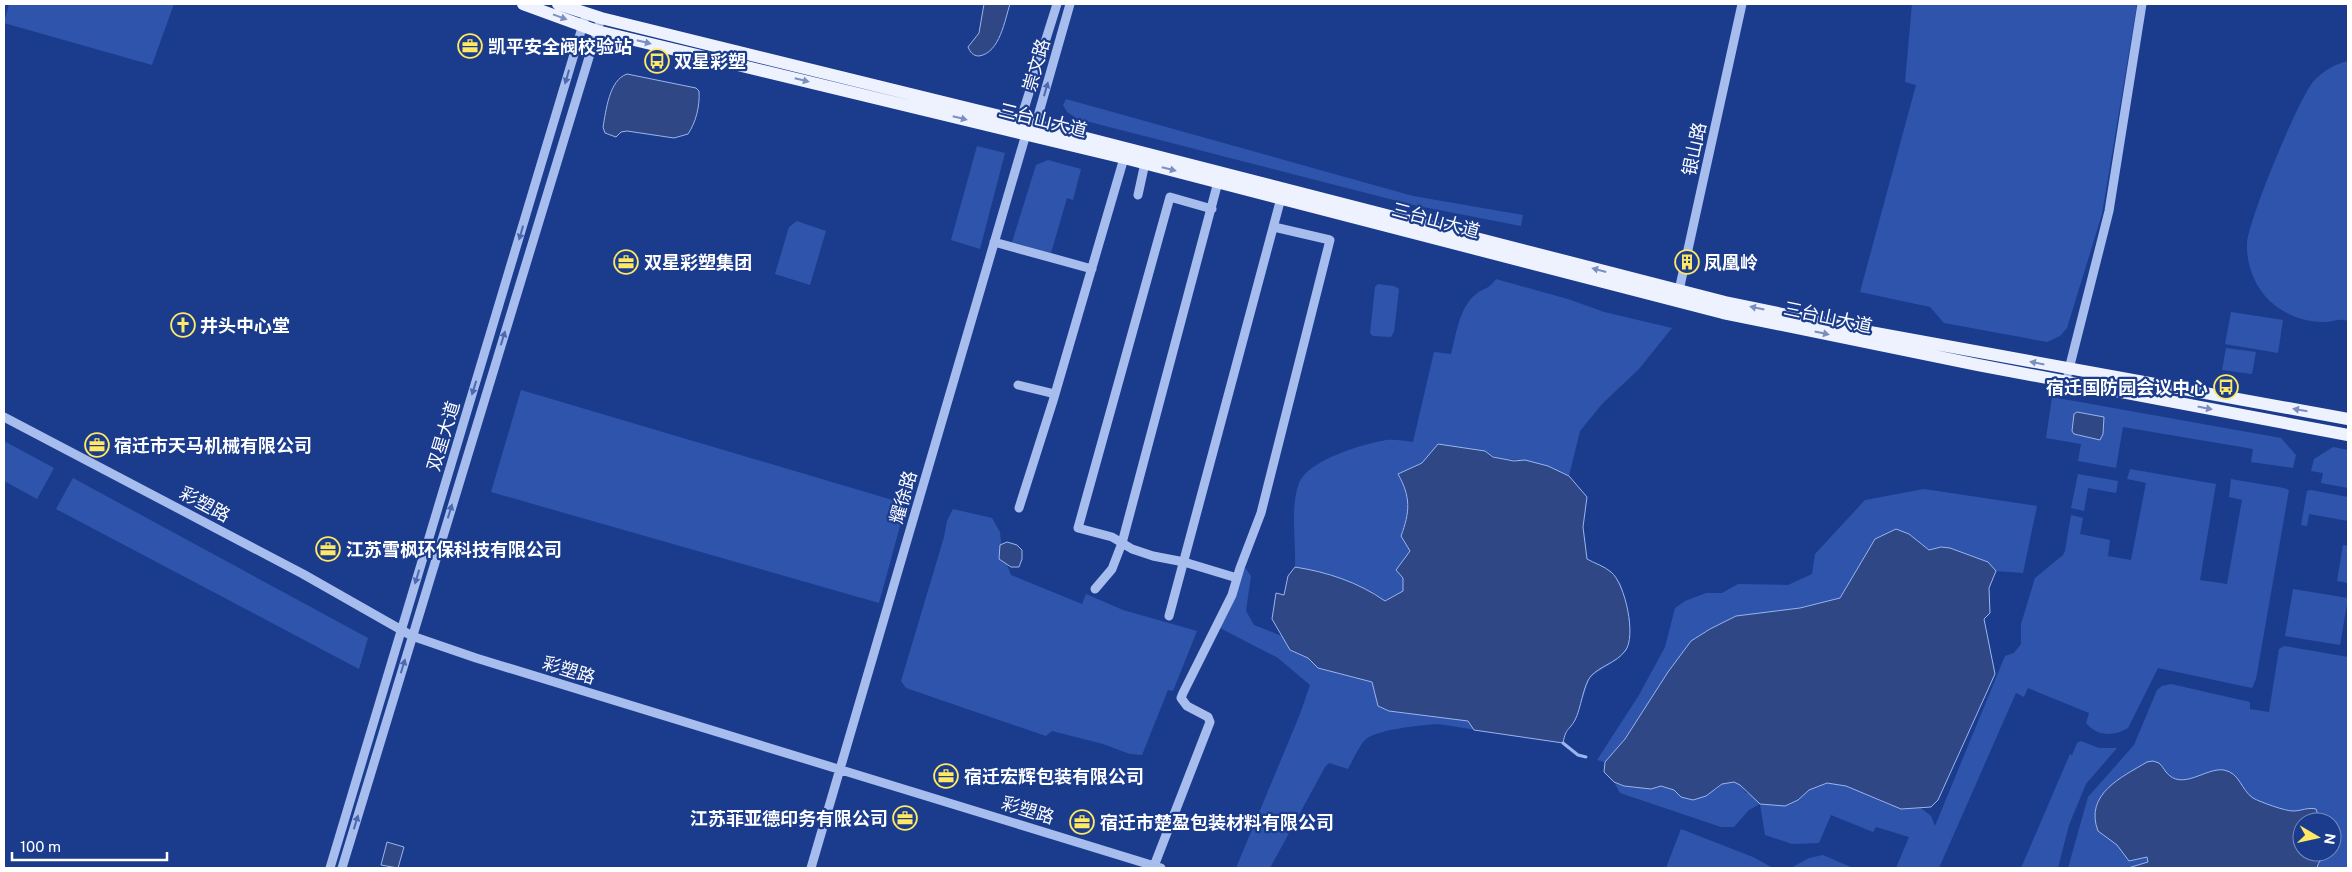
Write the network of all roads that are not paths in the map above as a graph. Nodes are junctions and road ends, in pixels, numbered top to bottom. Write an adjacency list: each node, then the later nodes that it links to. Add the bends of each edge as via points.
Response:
1 (523, 4): 8 (main road, 三台山大道, one-way to 8)
2 (558, 4): 8 (main road, 三台山大道)
3 (1057, 4): 10 (street, 崇文路)
4 (1070, 4): 10 (street, 崇文路, one-way to 4)
5 (1742, 4): 20 (street, 银山路)
6 (2142, 4): 21 (street, via 2109,211)
7 (601, 18): 8 (main road, 三台山大道); 9 (street, 双星大道); 10 (main road, 三台山大道)
8 (584, 20): 9 (main road, 三台山大道); 33 (street, 双星大道, one-way to 33)
9 (597, 30): 10 (main road, 三台山大道, one-way to 10); 34 (street, 双星大道, one-way to 9)
10 (1026, 130): 11 (main road, 三台山大道); 18 (street, 耀徐路); 20 (main road, 三台山大道, one-way to 10)
11 (1124, 158): 12 (main road, 三台山大道); 19 (street)
12 (1145, 163): 13 (main road, 三台山大道, one-way to 13); 14 (street)
13 (1218, 182): 15 (main road, 三台山大道); 16 (street)
14 (1138, 195)
15 (1281, 198): 17 (street); 20 (main road, 三台山大道)
16 (1212, 209): 28 (street); 28 (street, via 1170,197 1078,528)
17 (1274, 227): 29 (street); 30 (street, via 1330,240 1261,513)
18 (994, 242): 19 (street); 35 (street, 耀徐路)
19 (1092, 269): 23 (street)
20 (1678, 295): 21 (main road, 三台山大道)
21 (2067, 375): 25 (main road, 三台山大道, one-way to 21); 26 (main road, 三台山大道, one-way to 26)
22 (1018, 385): 23 (street)
23 (1055, 394): 27 (street)
24 (4, 417): 33 (street, 彩塑路)
25 (2348, 419)
26 (2348, 435)
27 (1019, 508)
28 (1122, 543): 29 (street, via 1153,556); 31 (street, via 1112,569)
29 (1184, 562): 30 (street); 32 (street)
30 (1237, 578): 36 (street, via 1232,595 1181,698 1187,706 1208,717 1210,722)
31 (1095, 589)
32 (1169, 616)
33 (401, 629): 34 (street, 彩塑路); 37 (street, 双星大道)
34 (412, 636): 35 (street, 彩塑路); 38 (street, 双星大道, one-way to 34)
35 (840, 770): 36 (street, 彩塑路); 39 (street, 耀徐路)
36 (1157, 867)
37 (330, 868)
38 (342, 868)
39 (811, 868)

